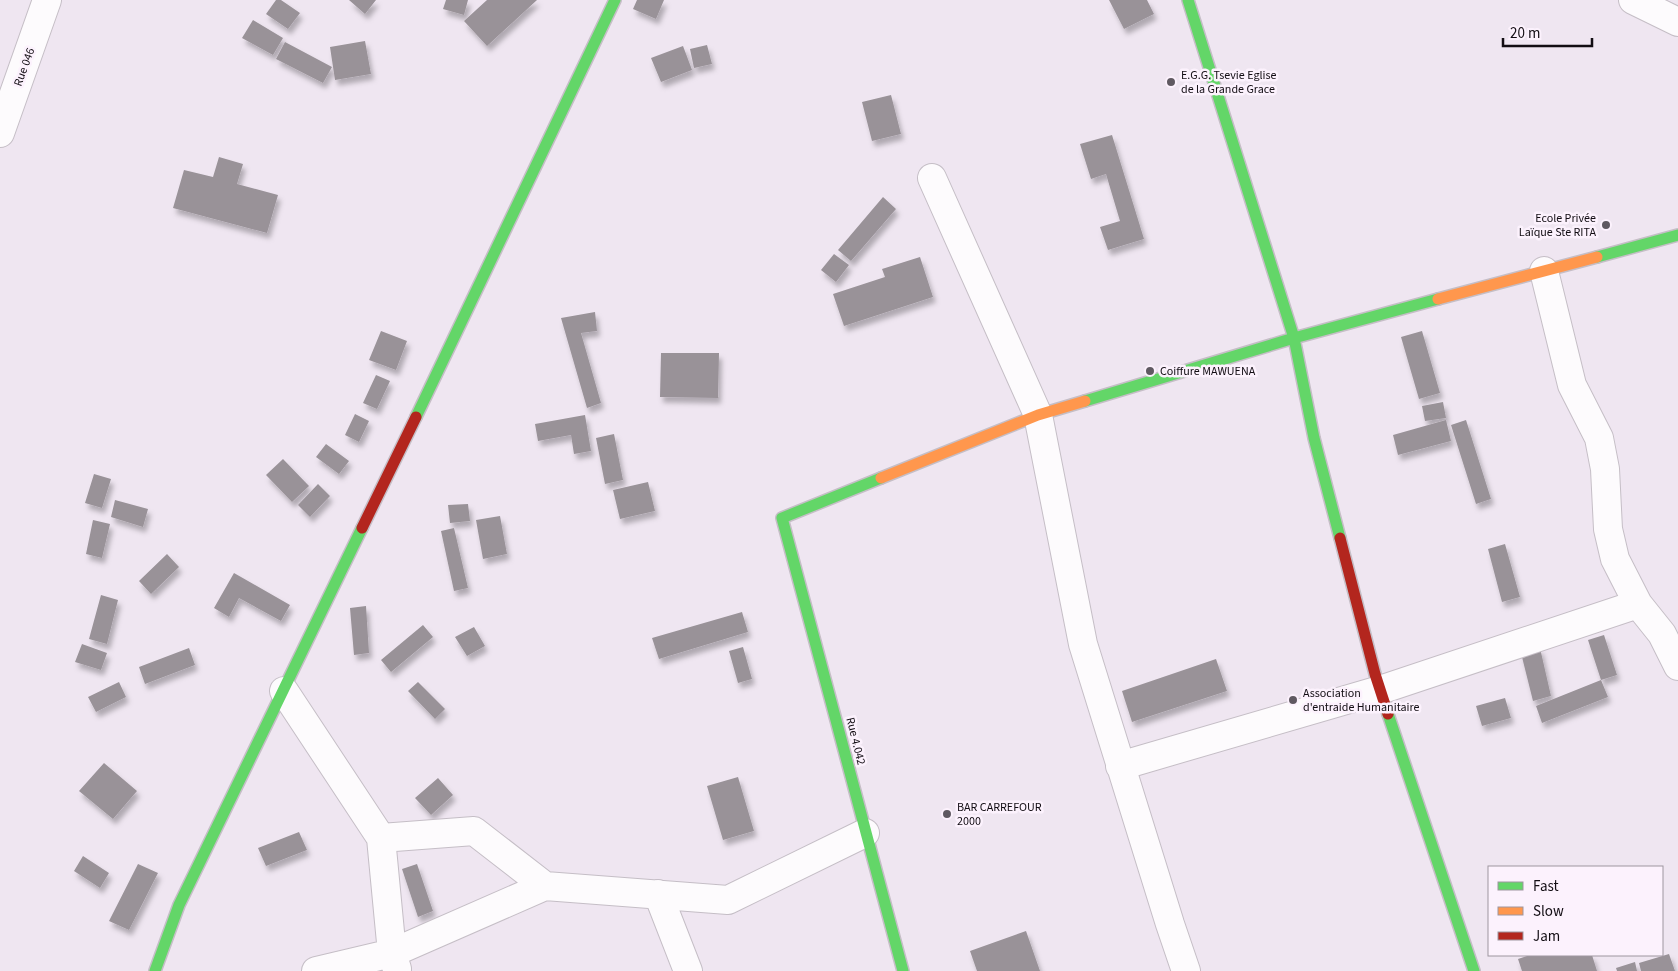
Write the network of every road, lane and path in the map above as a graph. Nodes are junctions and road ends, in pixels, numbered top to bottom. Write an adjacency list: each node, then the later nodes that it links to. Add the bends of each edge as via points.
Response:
1 (47, 0): 6 (street, Rue 046)
2 (615, 0): 15 (street)
3 (1188, 0): 10 (street)
4 (1633, 0): 5 (street)
5 (1678, 22)
6 (0, 133)
7 (932, 178): 11 (street)
8 (1678, 236): 9 (street)
9 (1544, 271): 10 (street); 12 (street, via 1572,385 1599,438 1605,469 1608,529 1615,559)
10 (1294, 338): 11 (street); 14 (street, via 1314,438)
11 (1038, 415): 16 (street, via 1083,644); 17 (street, Rue 4.042, via 782,518)
12 (1638, 604): 13 (street, via 1662,634); 14 (street)
13 (1678, 666)
14 (1380, 690): 16 (street); 27 (street)
15 (284, 691): 18 (street); 22 (street, via 179,905)
16 (1120, 766): 26 (street)
17 (865, 833): 20 (street, via 728,900); 25 (street, Rue 4.042)
18 (381, 838): 19 (street, via 474,830); 21 (street)
19 (545, 886): 20 (street); 21 (street)
20 (658, 894): 24 (street)
21 (395, 962): 23 (street)
22 (155, 971)
23 (316, 971)
24 (688, 971)
25 (903, 971)
26 (1186, 971)
27 (1474, 971)

